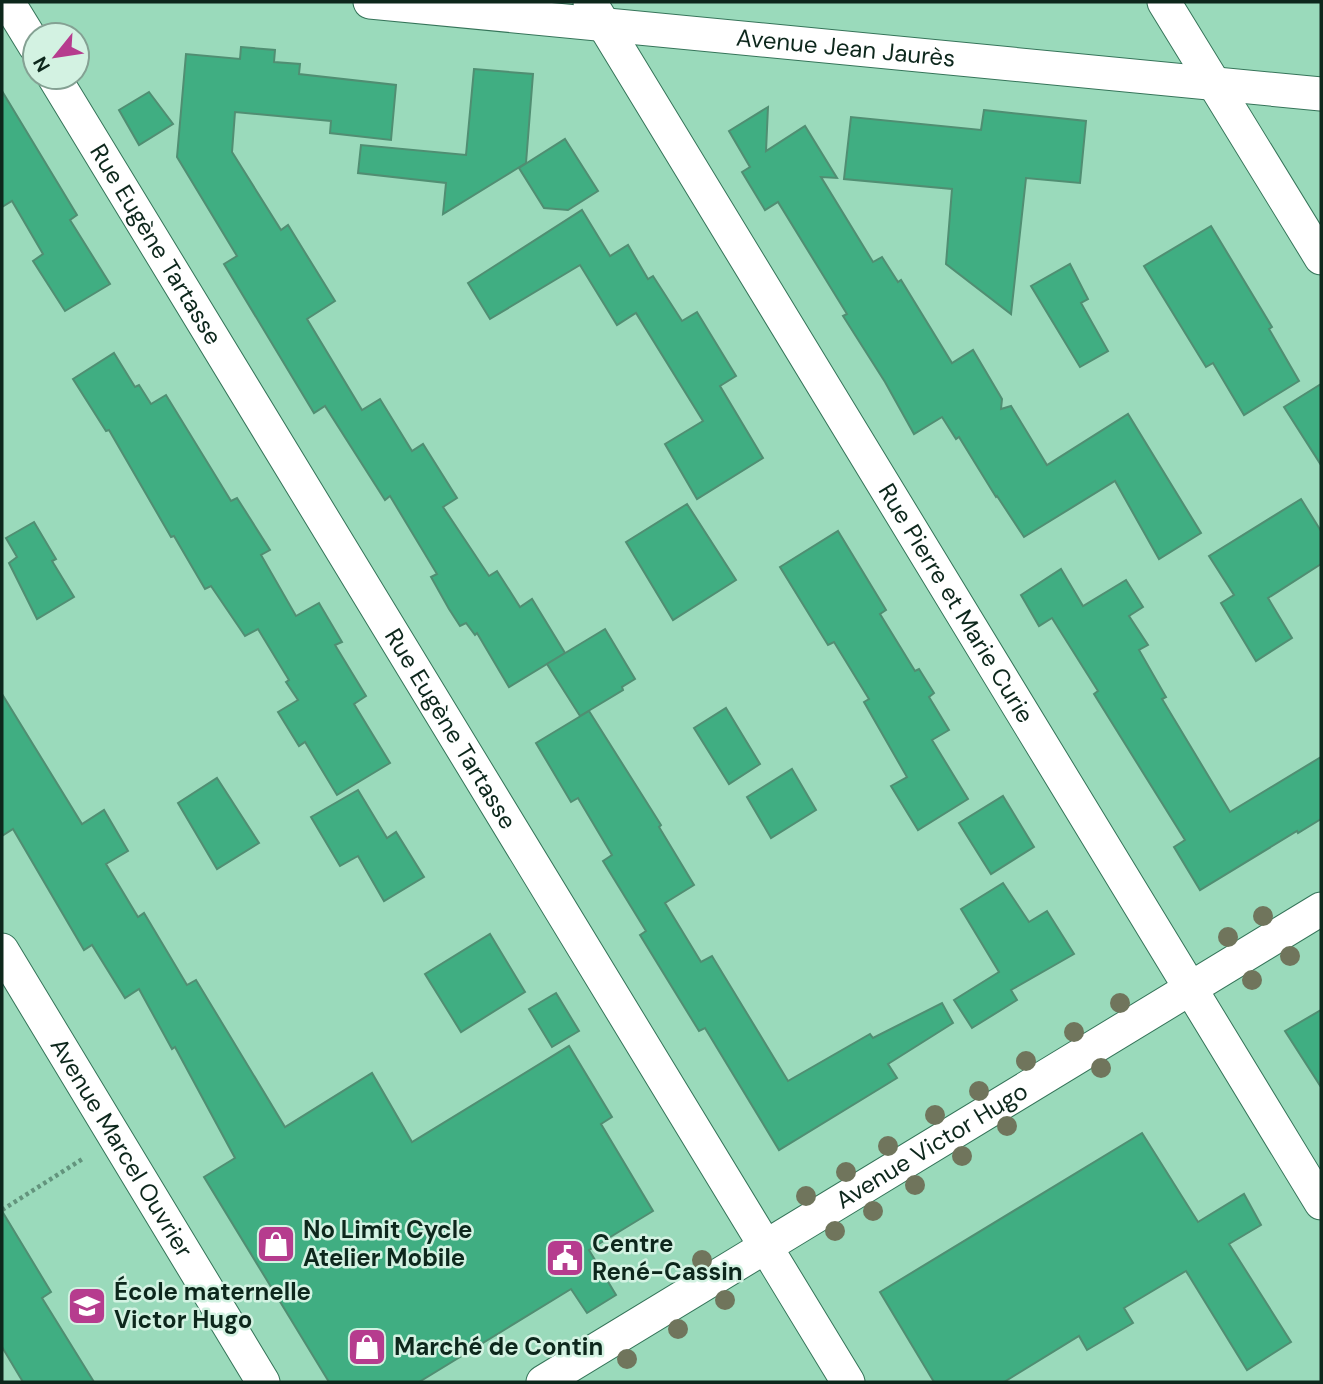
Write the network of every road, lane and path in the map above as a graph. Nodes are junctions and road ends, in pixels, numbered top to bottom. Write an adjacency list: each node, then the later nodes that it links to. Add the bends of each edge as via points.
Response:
1 (8, 2): 5 (street)
2 (370, 2): 4 (street, Avenue Jean Jaurès)
3 (1164, 2): 6 (street)
4 (597, 13): 6 (street, Avenue Jean Jaurès); 12 (street, Rue Pierre et Marie Curie)
5 (21, 23)
6 (1215, 84): 8 (street, Avenue Jean Jaurès); 9 (street)
7 (63, 91): 16 (street, Rue Eugène Tartasse)
8 (1321, 94)
9 (1321, 258)
10 (1321, 909): 12 (street, Avenue Victor Hugo)
11 (2, 950): 13 (street, Avenue Marcel Ouvrier)
12 (1191, 990): 14 (street, Rue Pierre et Marie Curie); 16 (street, Avenue Victor Hugo)
13 (116, 1138): 15 (path); 17 (street, Avenue Marcel Ouvrier)
14 (1321, 1203)
15 (2, 1210)
16 (766, 1247): 18 (street, Avenue Victor Hugo); 19 (street, Rue Eugène Tartasse)
17 (263, 1382)
18 (543, 1382)
19 (848, 1382)

